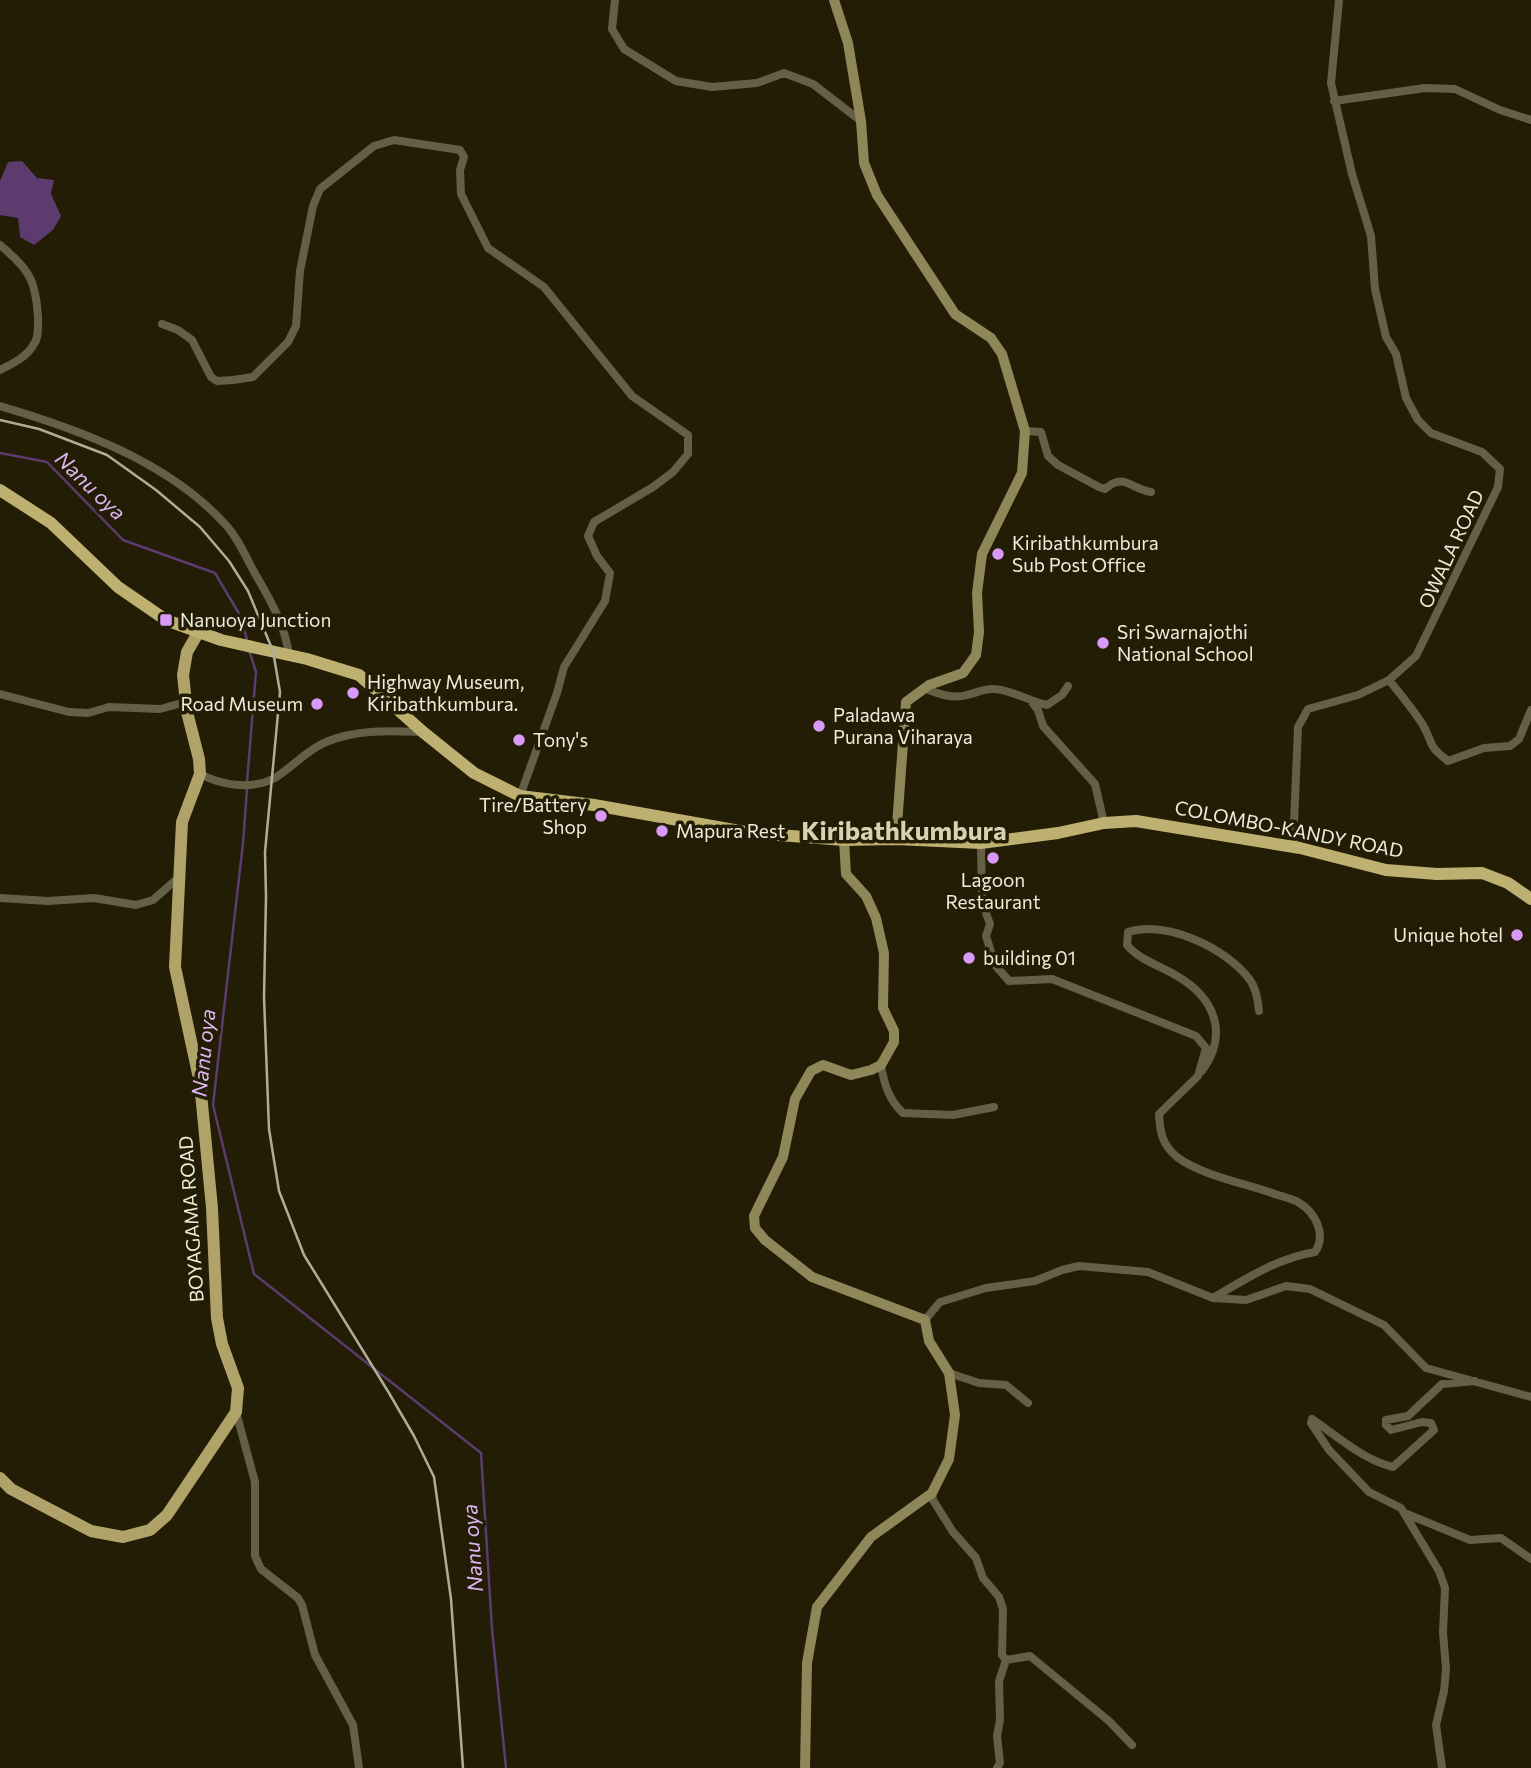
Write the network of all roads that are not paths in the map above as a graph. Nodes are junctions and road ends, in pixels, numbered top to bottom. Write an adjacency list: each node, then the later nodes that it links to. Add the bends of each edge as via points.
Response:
1 (615, 0): 6 (street, via 612,29 624,49 676,81 712,87 757,83 784,73 813,84)
2 (834, 0): 6 (main road, via 848,43)
3 (1339, 0): 4 (street, OWALA ROAD, via 1331,83)
4 (1334, 101): 5 (street, via 1425,88 1455,89); 16 (street, OWALA ROAD, via 1371,236 1375,289 1386,337 1396,354 1406,398 1431,433 1482,452 1500,469 1498,487 1431,628 1416,656)
5 (1531, 120)
6 (862, 121): 11 (main road, via 864,163 877,195 955,314 991,338 1002,354)
7 (0, 245): 9 (street, via 20,261 32,279 38,328 35,344 20,360)
8 (162, 324): 25 (street, via 192,340 217,381 253,377 288,342 296,326 300,271 320,189 374,146 394,140 460,150 464,157 461,194 488,248 544,287 632,396 688,435 688,454 673,472 594,522 588,536 610,573 605,601 564,667)
9 (0, 370)
10 (0, 406): 15 (street, via 59,423 107,444 170,477 195,496 226,524 277,613)
11 (1025, 431): 13 (street, via 1041,432 1048,456 1099,487 1105,489 1124,480); 18 (main road, via 1022,473 982,554 976,593 976,655 963,673)
12 (0, 490): 14 (highway, COLOMBO-KANDY ROAD, via 51,523 118,587 166,620)
13 (1151, 492)
14 (198, 633): 15 (highway, COLOMBO-KANDY ROAD); 20 (main road, BOYAGAMA ROAD, via 185,659)
15 (289, 655): 23 (highway, COLOMBO-KANDY ROAD, via 359,675)
16 (1389, 680): 22 (street, via 1425,729 1432,749 1448,761 1484,748 1510,746 1519,739); 30 (street, OWALA ROAD, via 1358,695 1308,709 1298,727)
17 (1068, 686): 21 (street, via 1047,705)
18 (926, 687): 21 (street, via 942,696 963,696 989,688 1013,691); 27 (main road, via 906,702)
19 (0, 694): 20 (street, via 88,713 109,707 160,709)
20 (186, 702): 24 (main road, BOYAGAMA ROAD)
21 (1032, 702): 26 (street, via 1043,726 1095,784)
22 (1531, 710)
23 (423, 732): 24 (street, via 369,731 325,742 273,779 253,785 215,782); 25 (highway, COLOMBO-KANDY ROAD, via 474,773)
24 (200, 774): 31 (main road, BOYAGAMA ROAD, via 182,822)
25 (520, 796): 28 (highway, COLOMBO-KANDY ROAD, via 751,833)
26 (1104, 823): 29 (highway, COLOMBO-KANDY ROAD); 30 (highway, COLOMBO-KANDY ROAD, via 1136,821)
27 (895, 839): 28 (highway, COLOMBO-KANDY ROAD); 29 (highway, COLOMBO-KANDY ROAD)
28 (844, 840): 35 (main road, via 846,874 866,895 884,953 883,1009 894,1042)
29 (981, 843): 36 (street, via 982,902 990,925 986,936 995,965 1009,981 1052,979 1196,1036 1206,1048)
30 (1293, 847): 33 (highway, COLOMBO-KANDY ROAD, via 1386,870 1482,873)
31 (178, 878): 32 (street, via 153,900 136,905 94,898); 44 (main road, BOYAGAMA ROAD, via 175,967 200,1083 217,1318 239,1388)
32 (0, 898)
33 (1531, 899)
34 (1259, 1011): 36 (street, via 1250,980 1220,952 1167,932 1128,932 1126,945 1133,952 1180,977 1214,1014 1218,1039)
35 (881, 1065): 37 (street, via 893,1104 903,1113 953,1115); 39 (main road, via 851,1075 823,1065 811,1071 795,1099 783,1157 754,1216 755,1228 812,1277)
36 (1198, 1076): 38 (street, via 1159,1114 1160,1138 1175,1156 1196,1167 1298,1202 1314,1217 1320,1231 1315,1252 1296,1255)
37 (994, 1108)
38 (1213, 1298): 39 (street, via 1148,1272 1079,1266 940,1302); 41 (street, via 1246,1300 1286,1286 1310,1289 1384,1325 1426,1368)
39 (925, 1320): 40 (main road, via 929,1341)
40 (949, 1373): 43 (street, via 979,1383 1006,1385); 46 (main road, via 955,1415 949,1459)
41 (1475, 1381): 42 (street); 47 (street, via 1442,1384 1408,1416 1386,1420 1391,1430 1422,1422 1431,1423 1434,1430 1393,1466 1366,1456 1312,1419 1329,1450 1353,1477)
42 (1531, 1397)
43 (1028, 1404)
44 (236, 1412): 45 (main road, via 167,1515 150,1530 122,1537 91,1531 11,1489); 51 (street, via 255,1482 255,1556 261,1569 303,1605 315,1655 353,1725)
45 (0, 1478)
46 (932, 1493): 49 (street, via 999,1597); 52 (main road, via 871,1537 817,1606 807,1663)
47 (1407, 1514): 48 (street, via 1470,1540 1502,1538); 54 (street, via 1444,1588 1446,1669 1436,1725)
48 (1531, 1559)
49 (1006, 1660): 50 (street, via 1030,1656); 53 (street, via 999,1681)
50 (1132, 1745)
51 (359, 1768)
52 (805, 1768)
53 (997, 1768)
54 (1442, 1768)

